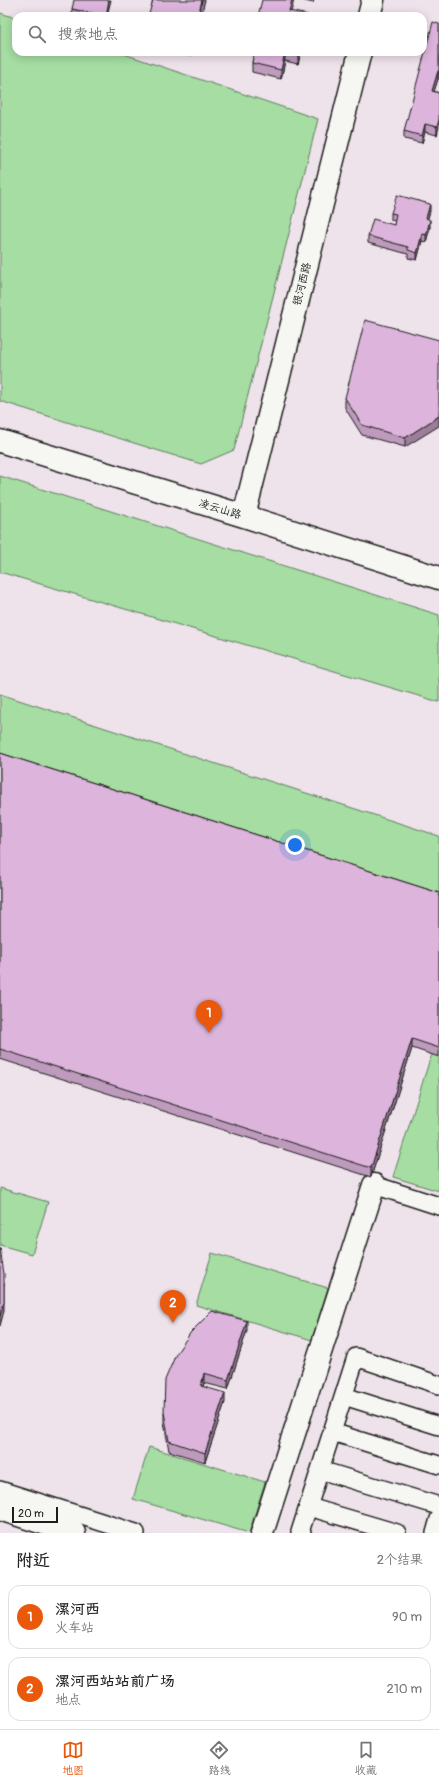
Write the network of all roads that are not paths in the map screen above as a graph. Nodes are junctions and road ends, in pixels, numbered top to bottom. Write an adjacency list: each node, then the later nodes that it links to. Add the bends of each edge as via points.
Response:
1 (373, 0): 2 (street)
2 (370, 12)
3 (359, 56): 5 (street, 银河西路)
4 (0, 441): 5 (street, 凌云山路)
5 (244, 516): 6 (street, 凌云山路)
6 (439, 578)
7 (374, 1185): 8 (street); 22 (street)
8 (439, 1206)
9 (439, 1385): 10 (street, via 356,1357)
10 (344, 1396): 11 (street); 12 (street)
11 (439, 1426)
12 (332, 1432): 13 (street); 14 (street)
13 (439, 1465)
14 (320, 1470): 16 (street); 17 (street)
15 (0, 1490): 21 (street)
16 (439, 1506)
17 (308, 1507): 23 (street, via 300,1532); 24 (street)
18 (0, 1509): 20 (street)
19 (439, 1519): 25 (street)
20 (74, 1533)
21 (136, 1533)
22 (262, 1533)
23 (302, 1533)
24 (397, 1533)
25 (435, 1533)

